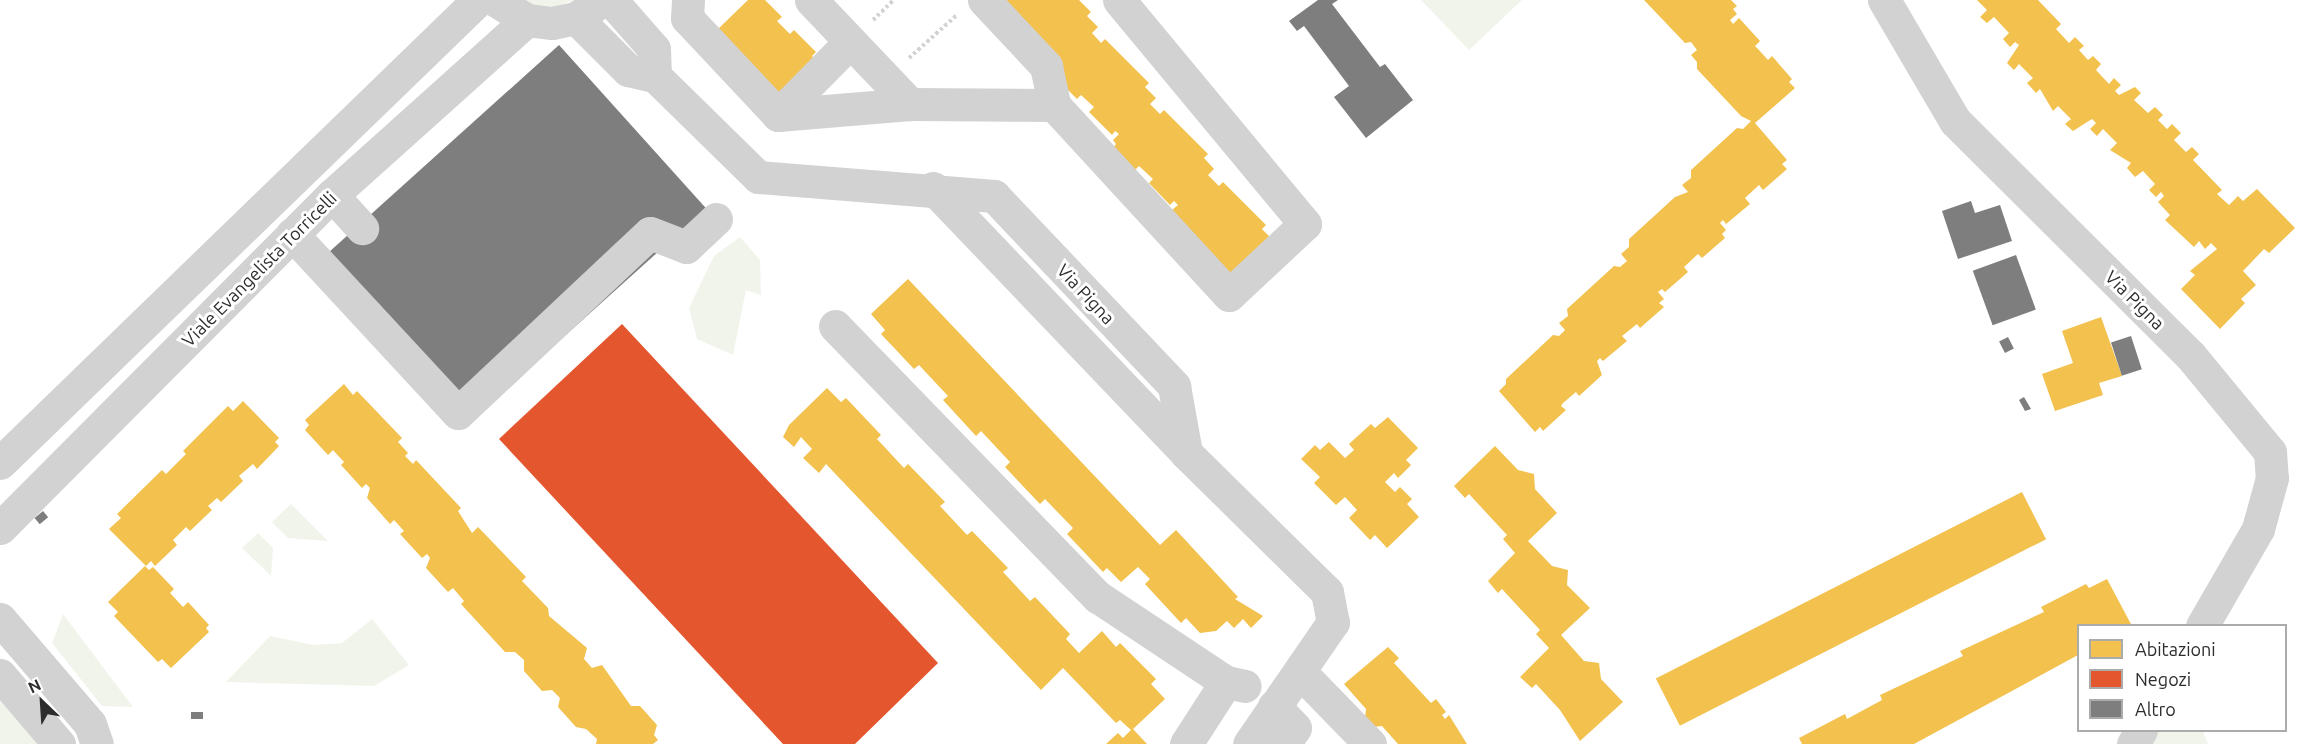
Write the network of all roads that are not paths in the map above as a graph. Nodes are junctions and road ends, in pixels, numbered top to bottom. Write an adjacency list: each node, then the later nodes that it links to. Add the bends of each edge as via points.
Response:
1 (478, 0): 26 (street)
2 (495, 0): 11 (street)
3 (603, 0): 10 (street)
4 (611, 0): 13 (street, via 654,49)
5 (688, 0): 16 (street, via 687,18)
6 (811, 0): 12 (street)
7 (1119, 0): 15 (street, via 1305,224 1229,295)
8 (1884, 0): 29 (street, Via Pigna, via 1955,121 2190,355 2270,452 2272,478 2258,530)
9 (974, 4): 15 (street, via 1046,66)
10 (576, 18): 11 (street, via 552,23); 13 (street, Via Pigna, via 628,70)
11 (527, 20): 18 (street, Viale Evangelista Torricelli)
12 (850, 42): 14 (street); 16 (street)
13 (655, 76): 17 (street, Via Pigna, via 758,177)
14 (910, 104): 15 (street); 16 (street)
15 (1054, 105)
16 (778, 115)
17 (933, 188): 22 (street, Via Pigna, via 994,196); 23 (street, Via Pigna)
18 (332, 195): 20 (street); 21 (street, Viale Evangelista Torricelli)
19 (716, 219): 21 (street, via 686,247 650,233 458,413)
20 (362, 228)
21 (292, 234): 27 (street, Viale Evangelista Torricelli)
22 (1070, 276): 23 (street); 25 (street, Via Pigna, via 1174,386)
23 (1044, 304): 25 (street, Via Pigna)
24 (835, 326): 35 (street, via 1098,597 1236,684)
25 (1186, 453): 30 (street, Via Pigna, via 1327,592 1333,622)
26 (0, 463)
27 (0, 528)
28 (0, 619): 34 (street, via 90,724)
29 (2203, 624)
30 (1301, 672): 32 (street, Via Pigna); 38 (street)
31 (0, 675): 33 (street)
32 (1274, 706): 36 (street, Via Pigna); 37 (street, via 1295,728)
33 (59, 744)
34 (97, 744)
35 (1186, 744)
36 (1249, 744)
37 (1284, 744)
38 (1370, 744)

